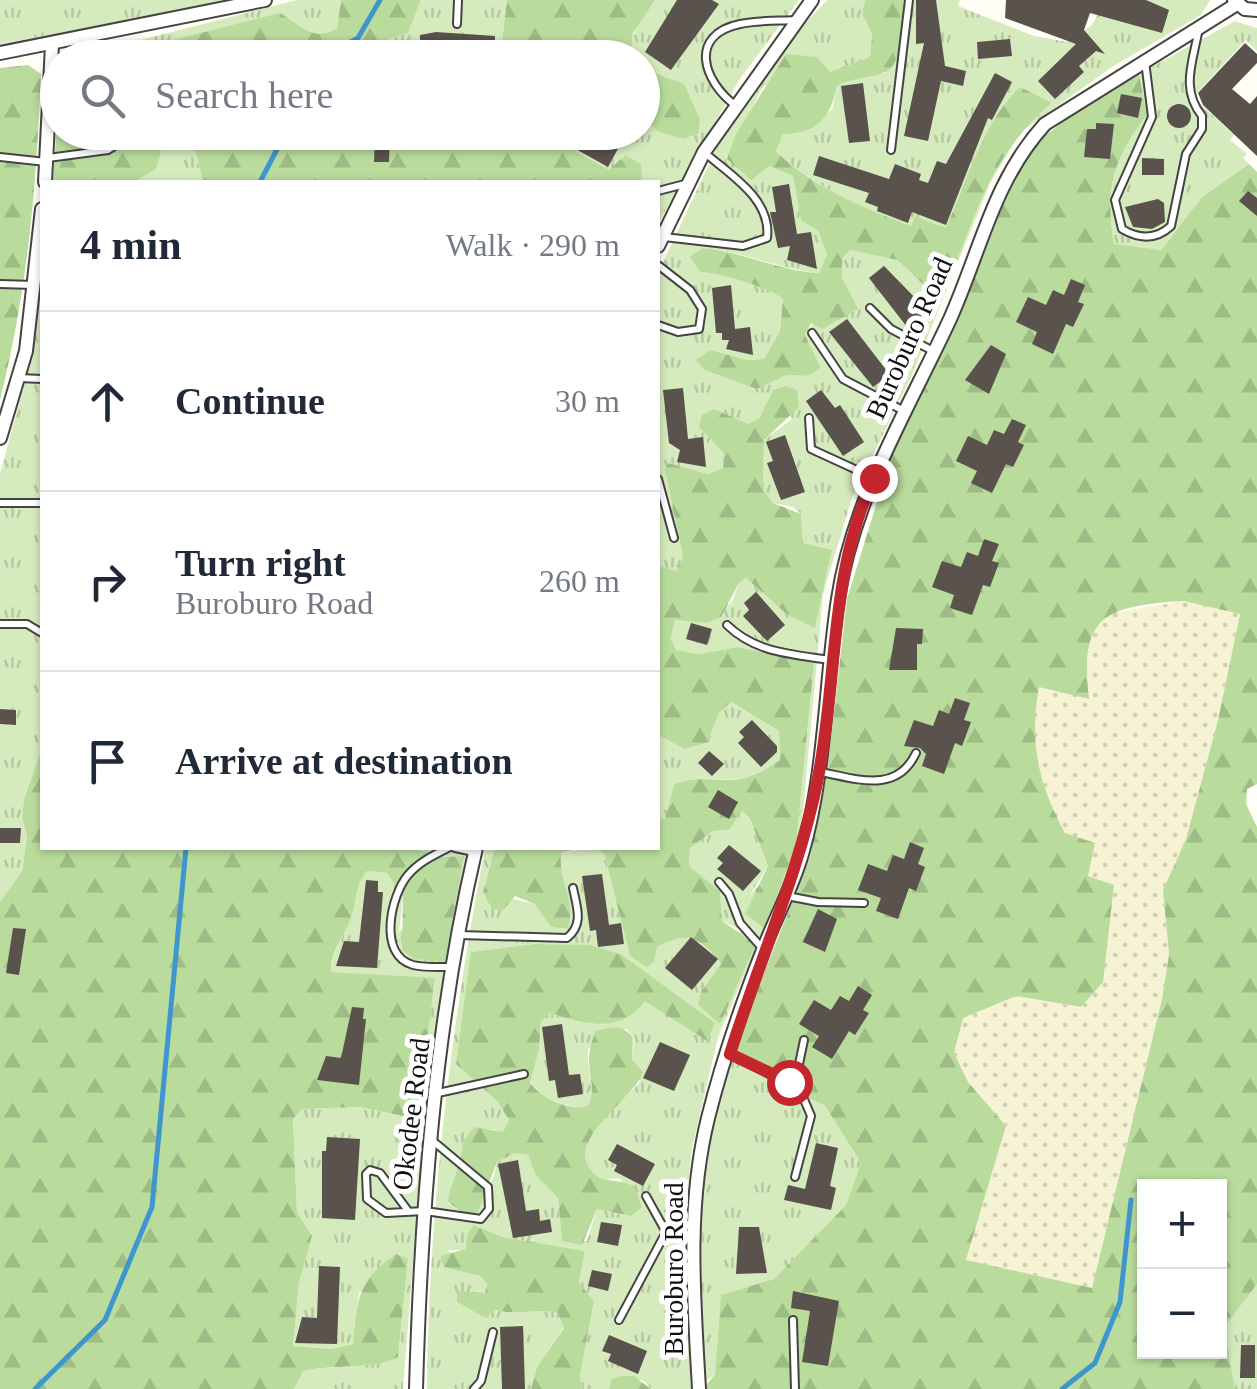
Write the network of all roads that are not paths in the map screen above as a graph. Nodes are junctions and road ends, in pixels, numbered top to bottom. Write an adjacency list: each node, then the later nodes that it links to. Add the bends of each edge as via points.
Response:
1 (265, 0): 10 (street)
2 (458, 0): 8 (lane)
3 (812, 0): 7 (street)
4 (909, 0): 17 (lane)
5 (1236, 2): 6 (street); 9 (street, Buroburo Road)
6 (1257, 10)
7 (796, 20): 14 (street); 14 (lane, via 738,24 709,45 709,80)
8 (457, 24)
9 (1198, 30): 13 (street, Buroburo Road); 13 (lane, via 1188,86 1202,129 1186,154 1171,226 1135,237 1122,229 1115,200 1152,117)
10 (76, 40)
11 (40, 47): 12 (street)
12 (0, 53)
13 (1145, 60): 32 (street, Buroburo Road, via 1045,124 1020,151 997,192)
14 (736, 106): 18 (street)
15 (47, 150): 20 (street)
16 (108, 150): 20 (lane)
17 (891, 150)
18 (704, 152): 22 (street); 25 (lane, via 765,211 767,238 743,246)
19 (0, 157): 20 (lane)
20 (46, 160): 21 (street)
21 (45, 180)
22 (687, 184): 23 (lane); 25 (street)
23 (660, 190)
24 (40, 234): 28 (street)
25 (660, 241)
26 (660, 267): 30 (lane, via 702,309 699,328 690,332)
27 (0, 284): 28 (lane)
28 (36, 285): 33 (street)
29 (870, 308): 32 (lane, via 891,329)
30 (660, 326)
31 (812, 332): 36 (lane, via 844,379)
32 (934, 352): 36 (street, Buroburo Road)
33 (18, 378): 34 (lane); 35 (street)
34 (40, 379)
35 (5, 405): 38 (street)
36 (905, 412): 39 (street, Buroburo Road)
37 (809, 418): 39 (lane, via 811,449)
38 (0, 438)
39 (874, 478): 47 (street, Buroburo Road, via 838,596)
40 (660, 486): 43 (lane)
41 (0, 503): 42 (lane)
42 (40, 503)
43 (674, 538)
44 (0, 624): 46 (lane, via 27,624)
45 (727, 625): 47 (lane, via 744,642)
46 (40, 632)
47 (831, 660): 49 (street, Buroburo Road)
48 (916, 753): 49 (lane, via 908,771 894,780)
49 (820, 772): 54 (street, Buroburo Road, via 802,856)
50 (445, 850): 58 (lane, via 407,876 391,938 413,965)
51 (476, 850): 56 (street, Okodee Road)
52 (718, 882): 57 (lane)
53 (574, 888): 56 (lane, via 579,919 567,938)
54 (785, 896): 55 (lane); 57 (street, Buroburo Road)
55 (864, 903)
56 (460, 935): 58 (street, Okodee Road)
57 (763, 949): 60 (street, Buroburo Road)
58 (454, 967): 63 (street, Okodee Road)
59 (804, 1040): 62 (lane)
60 (730, 1054): 62 (lane); 70 (street, Buroburo Road, via 700,1152)
61 (524, 1074): 63 (lane)
62 (800, 1090): 65 (lane, via 811,1116)
63 (438, 1093): 64 (street, Okodee Road)
64 (432, 1140): 67 (street, Okodee Road); 67 (lane, via 488,1187 492,1202 481,1219)
65 (795, 1177)
66 (646, 1196): 69 (lane)
67 (425, 1211): 68 (lane); 74 (street, Okodee Road)
68 (409, 1212): 68 (lane, via 380,1173 366,1174 375,1207)
69 (666, 1232): 70 (lane); 71 (lane)
70 (694, 1235): 76 (street, Buroburo Road)
71 (619, 1320)
72 (793, 1320): 77 (lane)
73 (492, 1332): 75 (lane, via 482,1381)
74 (416, 1389)
75 (474, 1389)
76 (698, 1389)
77 (795, 1389)

